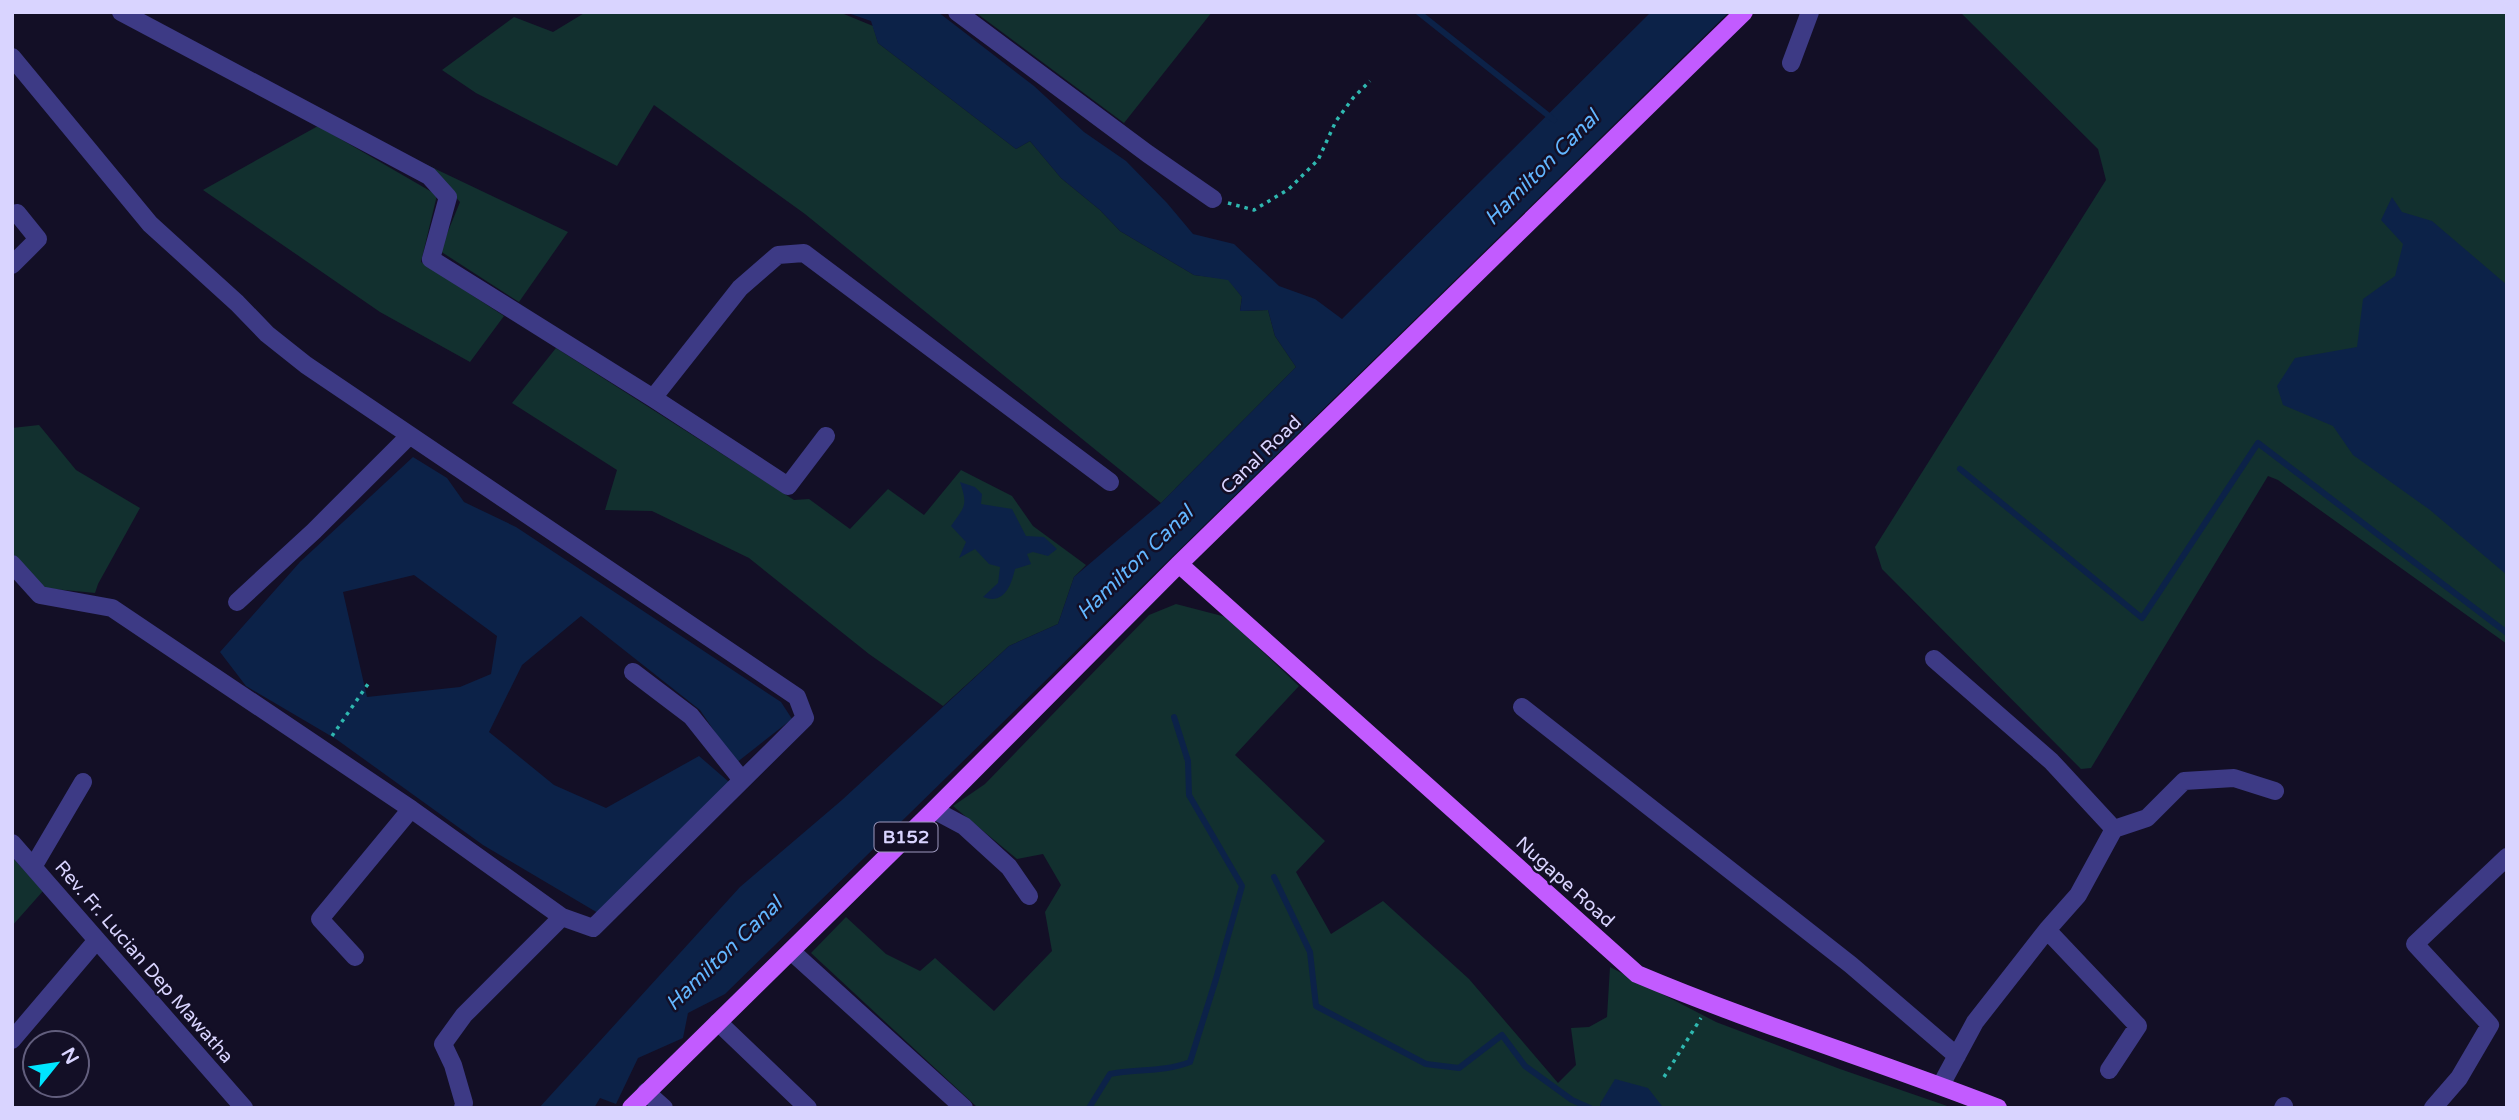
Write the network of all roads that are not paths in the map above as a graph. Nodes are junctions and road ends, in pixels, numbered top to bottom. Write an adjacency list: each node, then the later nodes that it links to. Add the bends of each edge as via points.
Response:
1 (121, 12): 10 (street, via 429,176 448,197 431,259)
2 (957, 12): 7 (street)
3 (1744, 12): 15 (main road, Canal Road)
4 (1810, 12): 6 (street)
5 (12, 57): 11 (street, via 150,224 267,334)
6 (1791, 63)
7 (1213, 199)
8 (18, 213): 9 (street, via 38,239)
9 (12, 265)
10 (653, 398): 12 (street, via 788,486); 13 (street, via 740,288 778,256 804,253)
11 (410, 435): 16 (street); 20 (street, via 797,697 805,718)
12 (826, 436)
13 (1110, 482)
14 (12, 564): 23 (street, via 40,595 111,608)
15 (1179, 564): 24 (main road, Canal Road / B152); 39 (main road, Nugape Road, via 1637,974)
16 (237, 602)
17 (1934, 659): 25 (street, via 2051,761)
18 (633, 672): 20 (street, via 691,716)
19 (1522, 707): 37 (street, via 1850,965)
20 (743, 779): 30 (street, via 593,928)
21 (83, 782): 28 (street)
22 (2275, 791): 25 (street, via 2234,778 2184,781 2147,818)
23 (411, 809): 30 (street); 34 (street, via 320,919)
24 (934, 810): 29 (street, via 964,826 1009,867); 33 (main road, Canal Road / B152)
25 (2114, 830): 31 (street, via 2078,895)
26 (12, 843): 28 (street, Rev. Fr. Lucian Dep Mawatha)
27 (2507, 857): 48 (street, via 2415,944 2490,1024 2459,1078)
28 (33, 867): 32 (street, Rev. Fr. Lucian Dep Mawatha)
29 (1029, 896)
30 (562, 916): 42 (street, via 464,1015 443,1044)
31 (2047, 930): 37 (street, via 1975,1022); 38 (street, via 2138,1026)
32 (97, 940): 36 (street); 41 (street, Rev. Fr. Lucian Dep Mawatha)
33 (791, 950): 35 (main road, Canal Road / B152); 46 (street)
34 (355, 957)
35 (718, 1022): 40 (main road, Canal Road / B152); 45 (street)
36 (12, 1040)
37 (1956, 1056): 39 (street)
38 (2109, 1070)
39 (1941, 1086): 47 (main road, Nugape Road)
40 (646, 1092): 43 (main road, Canal Road / B152); 44 (street)
41 (244, 1108)
42 (463, 1108)
43 (631, 1108)
44 (664, 1108)
45 (808, 1108)
46 (964, 1108)
47 (1997, 1108)
48 (2433, 1108)

